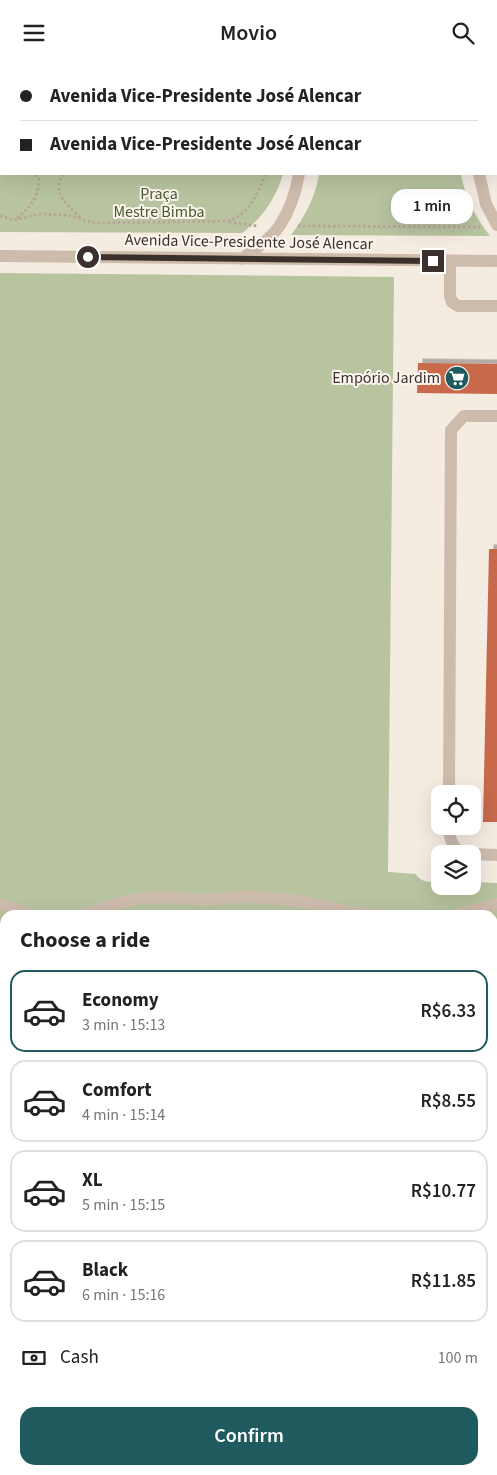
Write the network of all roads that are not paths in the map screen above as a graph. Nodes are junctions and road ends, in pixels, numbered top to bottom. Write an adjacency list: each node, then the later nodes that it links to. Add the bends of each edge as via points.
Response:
1 (299, 175): 5 (street, via 292,203 280,226)
2 (479, 175): 3 (street, via 486,204)
3 (497, 225)
4 (0, 256): 5 (street, Avenida Vice-Presidente José Alencar)
5 (242, 259): 6 (street, Avenida Vice-Presidente José Alencar)
6 (450, 261): 7 (street, Avenida Vice-Presidente José Alencar); 8 (street, via 452,302 458,306)
7 (497, 261)
8 (497, 306)
9 (497, 416): 10 (street, via 464,416 451,430)
10 (449, 785)
11 (481, 854): 12 (street)
12 (497, 855)
13 (0, 905): 15 (street)
14 (497, 905): 18 (street)
15 (18, 910)
16 (96, 910): 17 (street, via 138,899 206,900 245,896 300,901)
17 (340, 910)
18 (470, 910)

